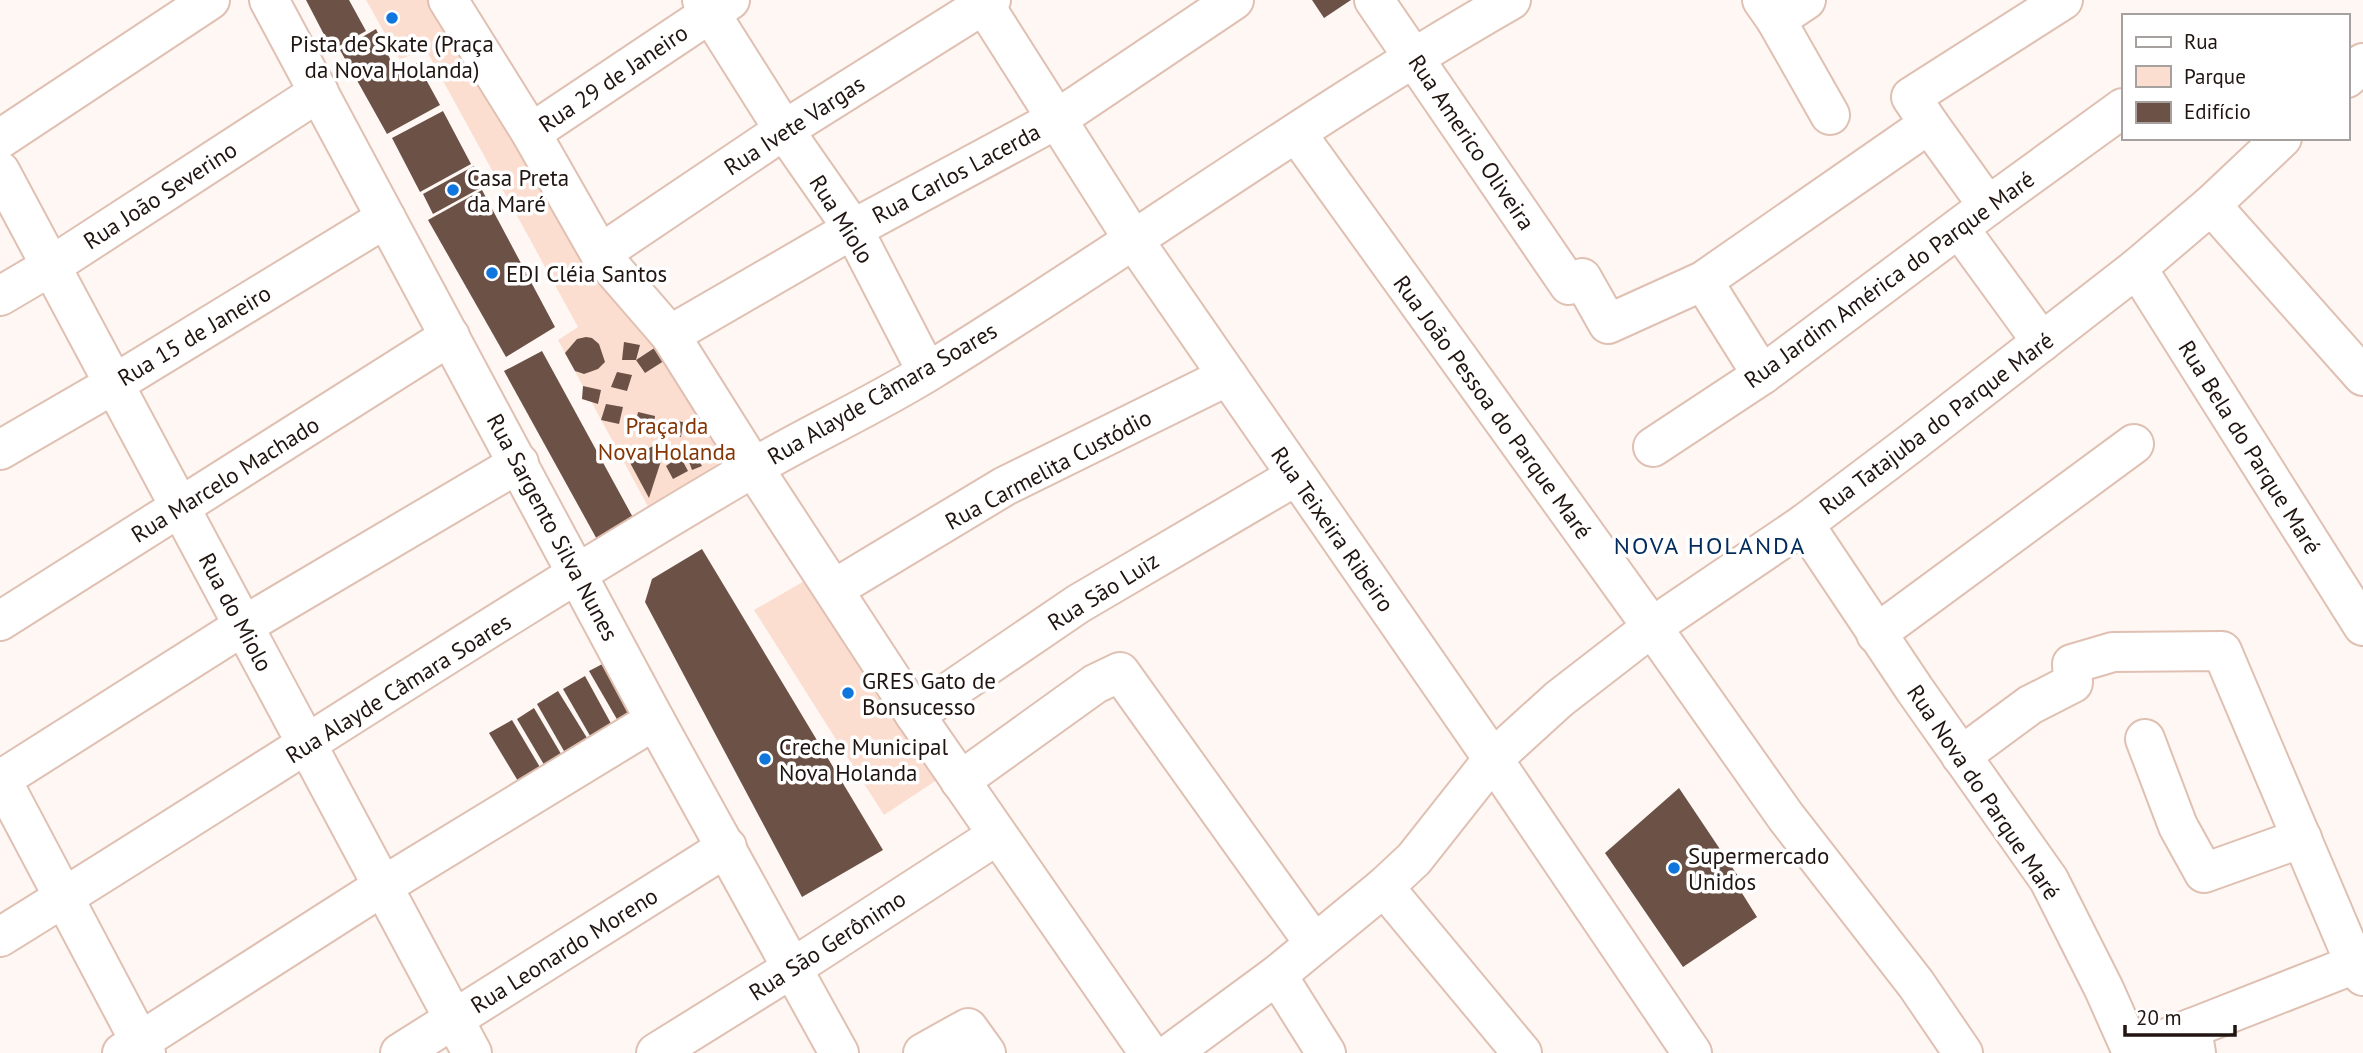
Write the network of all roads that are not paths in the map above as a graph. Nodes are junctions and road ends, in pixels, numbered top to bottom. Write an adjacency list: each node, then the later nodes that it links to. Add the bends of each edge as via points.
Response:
1 (210, 0): 22 (street)
2 (269, 0): 14 (street, Rua Sargento Silva Nunes)
3 (1234, 0): 17 (street, Rua Carlos Lacerda)
4 (1374, 0): 11 (street, Rua Americo Oliveira)
5 (1511, 0): 11 (street, Rua Alayde Câmara Soares)
6 (2063, 0): 18 (street, via 1911,97)
7 (985, 1): 17 (street, Rua Teixeira Ribeiro); 19 (street, Rua Ivete Vargas)
8 (460, 4): 20 (street)
9 (714, 4): 19 (street, Rua Miolo); 20 (street, Rua 29 de Janeiro)
10 (1782, 7): 16 (street)
11 (1414, 55): 21 (street, Rua Alayde Câmara Soares); 33 (street, Rua Americo Oliveira, via 1608,324)
12 (2363, 63): 13 (street)
13 (2349, 76)
14 (319, 92): 27 (street, Rua Sargento Silva Nunes); 31 (street, Rua João Severino)
15 (2122, 109): 26 (street, Rua Jardim América do Parque Maré)
16 (1829, 115)
17 (1057, 119): 28 (street, Rua Carlos Lacerda); 29 (street, Rua Teixeira Ribeiro)
18 (1930, 124): 26 (street); 33 (street)
19 (784, 130): 28 (street, Rua Miolo); 30 (street, Rua Ivete Vargas)
20 (531, 134): 30 (street)
21 (1297, 134): 29 (street, Rua Alayde Câmara Soares); 56 (street, Rua João Pessoa do Parque Maré)
22 (0, 139)
23 (2281, 140): 25 (street, Rua Tatajuba do Parque Maré)
24 (0, 171): 31 (street, Rua do Miolo)
25 (2211, 205): 32 (street, Rua Tatajuba do Parque Maré); 41 (street)
26 (1974, 217): 37 (street); 39 (street, Rua Jardim América do Parque Maré)
27 (386, 218): 36 (street, Rua Sargento Silva Nunes); 42 (street, Rua 15 de Janeiro)
28 (853, 229): 35 (street, Rua Carlos Lacerda); 38 (street, Rua Miolo)
29 (1133, 239): 38 (street, Rua Alayde Câmara Soares); 40 (street, Rua Teixeira Ribeiro)
30 (600, 254): 35 (street)
31 (51, 266): 34 (street, Rua João Severino); 42 (street, Rua do Miolo)
32 (2137, 268): 37 (street, Rua Tatajuba do Parque Maré); 55 (street, Rua Bela do Parque Maré)
33 (1703, 281): 39 (street)
34 (0, 296)
35 (670, 335): 47 (street)
36 (450, 336): 46 (street, Rua Sargento Silva Nunes); 49 (street, Rua Marcelo Machado)
37 (2042, 342): 50 (street, Rua Tatajuba do Parque Maré)
38 (927, 372): 47 (street, Rua Alayde Câmara Soares)
39 (1762, 375): 44 (street, Rua Jardim América do Parque Maré)
40 (1228, 376): 48 (street, Rua Teixeira Ribeiro); 52 (street, Rua Carmelita Custódio, via 1005,486)
41 (2363, 376)
42 (114, 384): 45 (street, Rua 15 de Janeiro); 49 (street, Rua do Miolo)
43 (2134, 444): 57 (street)
44 (1653, 447)
45 (0, 450)
46 (519, 463): 51 (street, Rua Sargento Silva Nunes); 54 (street)
47 (753, 467): 51 (street, Rua Alayde Câmara Soares); 52 (street)
48 (1296, 476): 58 (street, Rua São Luiz, via 1078,604); 63 (street, Rua Teixeira Ribeiro)
49 (180, 507): 53 (street, Rua Marcelo Machado); 54 (street, Rua do Miolo)
50 (1804, 524): 56 (street, Rua Tatajuba do Parque Maré); 57 (street, Rua Nova do Parque Maré)
51 (579, 574): 59 (street, Rua Sargento Silva Nunes); 61 (street, Rua Alayde Câmara Soares)
52 (834, 589): 58 (street)
53 (0, 621)
54 (243, 626): 61 (street, Rua do Miolo); 64 (street)
55 (2363, 626)
56 (1652, 627): 63 (street, Rua Tatajuba do Parque Maré, via 1559,699); 91 (street, Rua João Pessoa do Parque Maré, via 1786,817 1916,984)
57 (1876, 634): 62 (street, Rua Nova do Parque Maré)
58 (915, 715): 65 (street)
59 (655, 720): 68 (street, Rua Sargento Silva Nunes); 69 (street)
60 (2145, 738): 67 (street, via 2178,826 2204,873)
61 (307, 745): 69 (street, Rua do Miolo); 71 (street, Rua Alayde Câmara Soares)
62 (1961, 756): 67 (street, via 2030,705 2073,683 2071,664 2113,652 2222,651); 78 (street, Rua Nova do Parque Maré, via 2049,880 2132,1052)
63 (1493, 759): 70 (street, Rua Tatajuba do Parque Maré, via 1414,859); 90 (street, Rua Teixeira Ribeiro)
64 (0, 779): 71 (street)
65 (960, 781): 66 (street); 73 (street, via 1096,684 1121,672)
66 (996, 835): 74 (street, Rua São Gerônimo); 86 (street)
67 (2302, 838): 75 (street)
68 (727, 847): 74 (street, Rua Sargento Silva Nunes); 77 (street, Rua Leonardo Moreno)
69 (383, 886): 77 (street, Rua do Miolo); 80 (street)
70 (1384, 887): 73 (street, Rua Tatajuba do Parque Maré); 89 (street)
71 (65, 897): 72 (street, Rua Alayde Câmara Soares); 80 (street)
72 (0, 937)
73 (1314, 943): 76 (street, Rua Tatajuba do Parque Maré)
74 (794, 967): 83 (street, Rua São Gerônimo); 84 (street, Rua Sargento Silva Nunes)
75 (2359, 970): 78 (street)
76 (1277, 975): 87 (street, Rua Tatajuba do Parque Maré); 88 (street)
77 (454, 1019): 81 (street, Rua Leonardo Moreno); 82 (street, Rua do Miolo)
78 (2194, 1040)
79 (982, 1046): 85 (street, via 968,1028)
80 (136, 1049)
81 (400, 1053)
82 (472, 1053)
83 (656, 1053)
84 (839, 1053)
85 (923, 1053)
86 (1149, 1053)
87 (1171, 1053)
88 (1326, 1053)
89 (1522, 1053)
90 (1692, 1053)
91 (1963, 1053)

